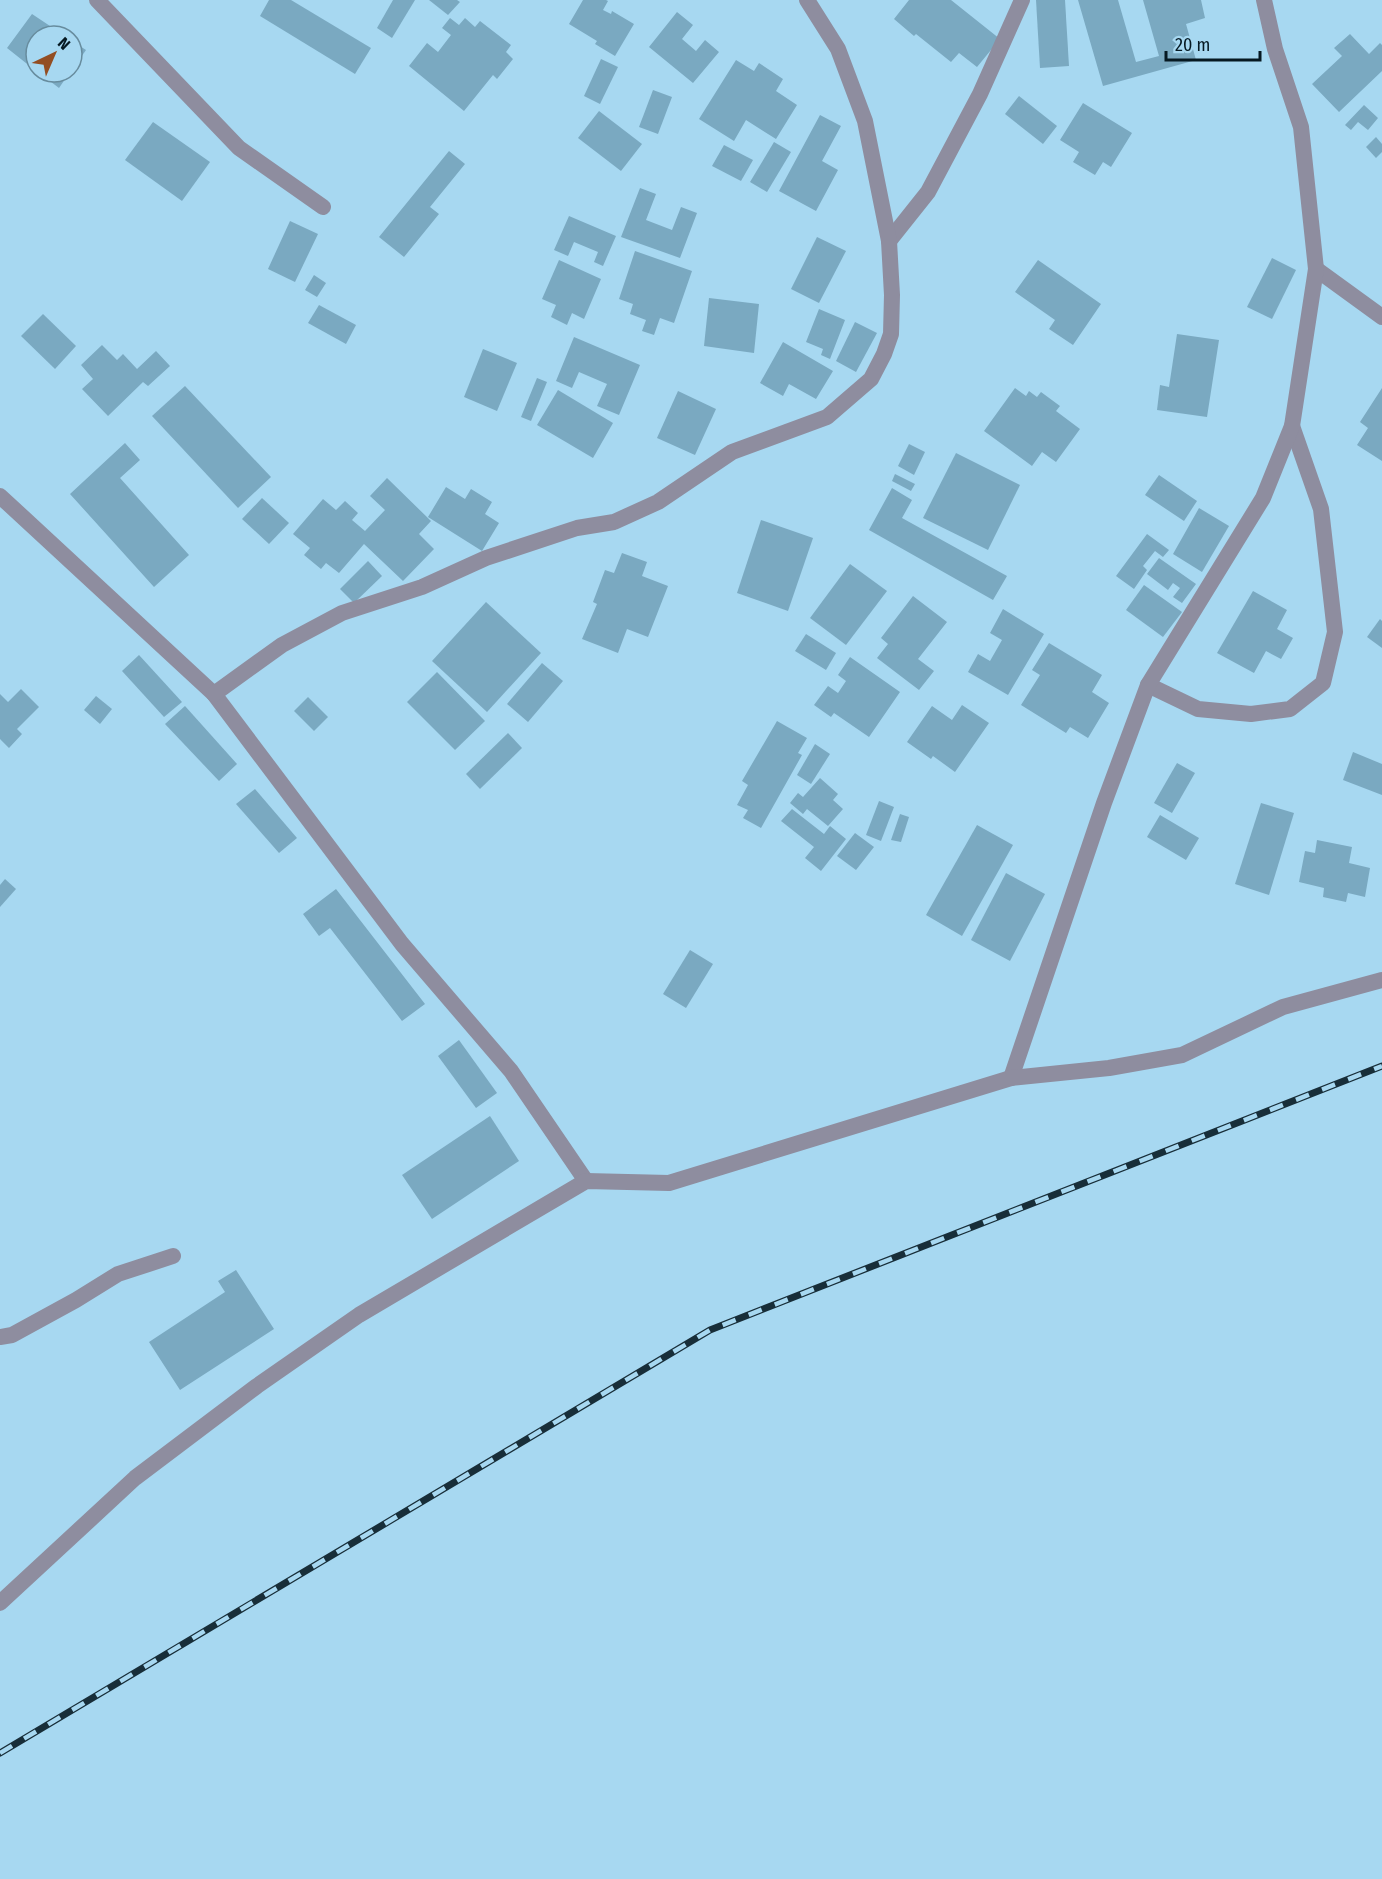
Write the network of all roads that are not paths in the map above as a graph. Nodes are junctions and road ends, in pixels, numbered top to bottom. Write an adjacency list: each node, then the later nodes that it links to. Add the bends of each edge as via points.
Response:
1 (97, 0): 5 (street, via 239,148)
2 (807, 0): 6 (street, via 838,49 865,121)
3 (1022, 0): 6 (street, via 981,94 928,192)
4 (1264, 0): 7 (street, via 1275,49 1301,127)
5 (323, 207)
6 (889, 241): 12 (street, via 891,334 884,354 871,379 827,417 732,452 658,502 614,522 577,528 486,558 422,587 342,613 282,645)
7 (1316, 269): 8 (street); 9 (street)
8 (1382, 317)
9 (1292, 426): 11 (street, via 1263,498); 11 (street, via 1322,509 1335,632 1323,683 1290,709 1251,714 1198,710)
10 (0, 495): 12 (street)
11 (1148, 685): 14 (street)
12 (214, 694): 15 (street, via 402,944 511,1071)
13 (1382, 980): 14 (street, via 1284,1007 1182,1055 1109,1068)
14 (1011, 1078): 15 (street, via 669,1183)
15 (586, 1181): 18 (street, via 359,1315 257,1386 135,1478)
16 (172, 1256): 17 (street, via 118,1274 12,1335)
17 (0, 1337)
18 (0, 1603)

